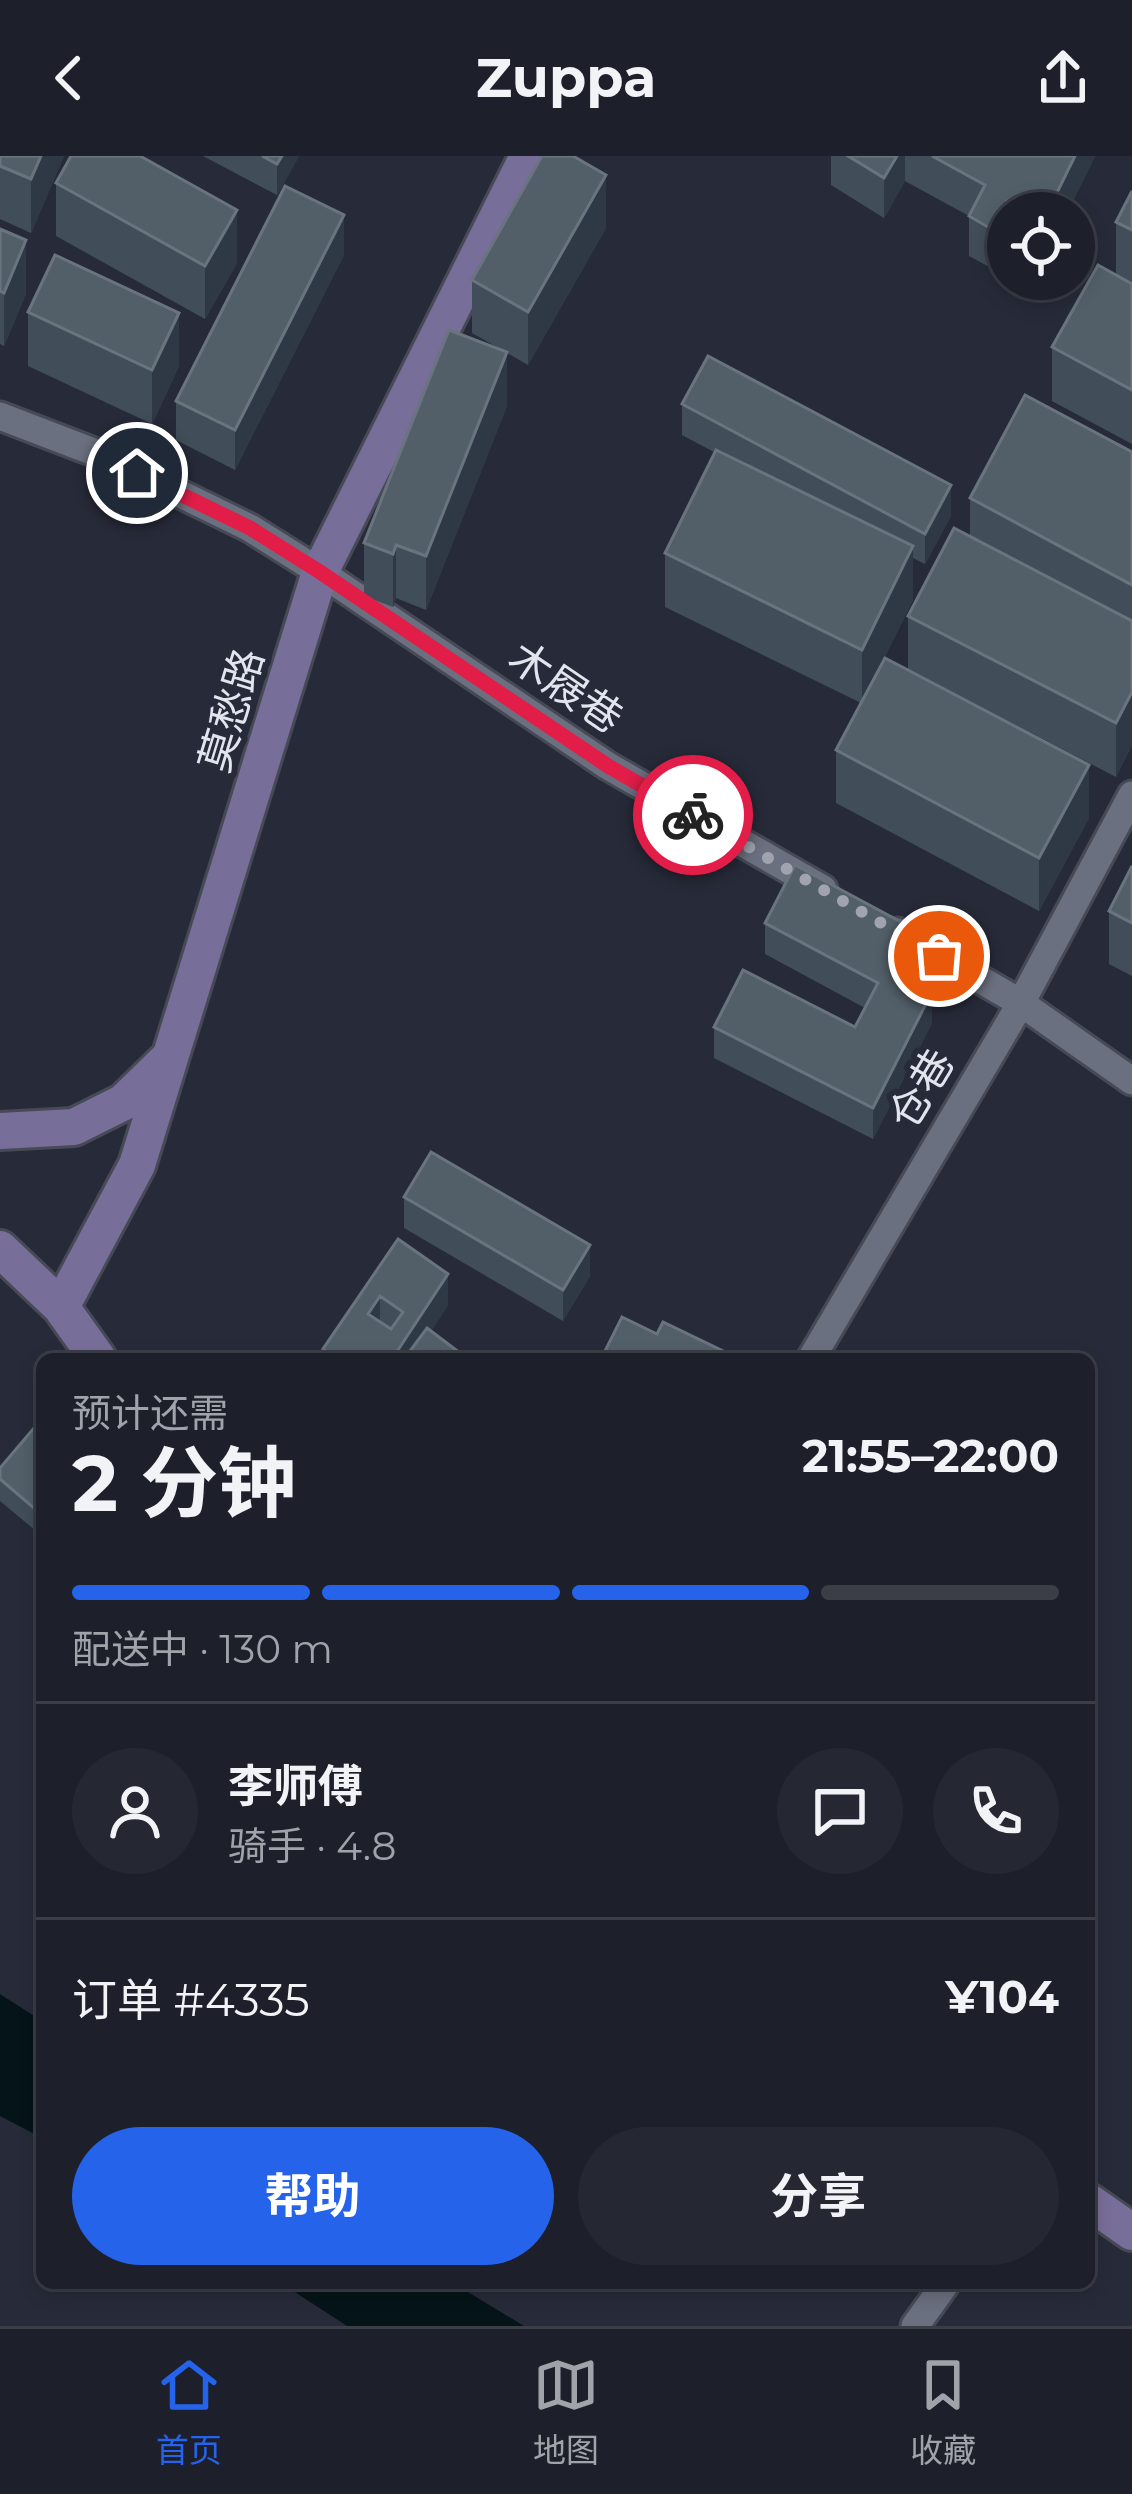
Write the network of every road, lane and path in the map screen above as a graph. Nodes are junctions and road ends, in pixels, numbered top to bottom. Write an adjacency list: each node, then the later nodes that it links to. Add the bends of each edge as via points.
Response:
1 (528, 156): 3 (main road, 莫愁路)
2 (0, 416): 3 (street, 木屐巷, via 99,454)
3 (320, 572): 5 (street, 木屐巷, via 608,766); 6 (main road, 莫愁路)
4 (1132, 795): 5 (street, 仓巷)
5 (1021, 1003): 7 (street, 木屐巷); 12 (street, 仓巷)
6 (170, 1057): 8 (main road, via 124,1102 74,1127); 10 (main road, 莫愁路, via 137,1165)
7 (1132, 1081)
8 (0, 1131)
9 (0, 1249): 10 (main road)
10 (62, 1307): 11 (main road)
11 (94, 1353)
12 (815, 1353)
13 (1095, 2206): 14 (main road)
14 (1132, 2233)
15 (942, 2289): 16 (street)
16 (915, 2326)

